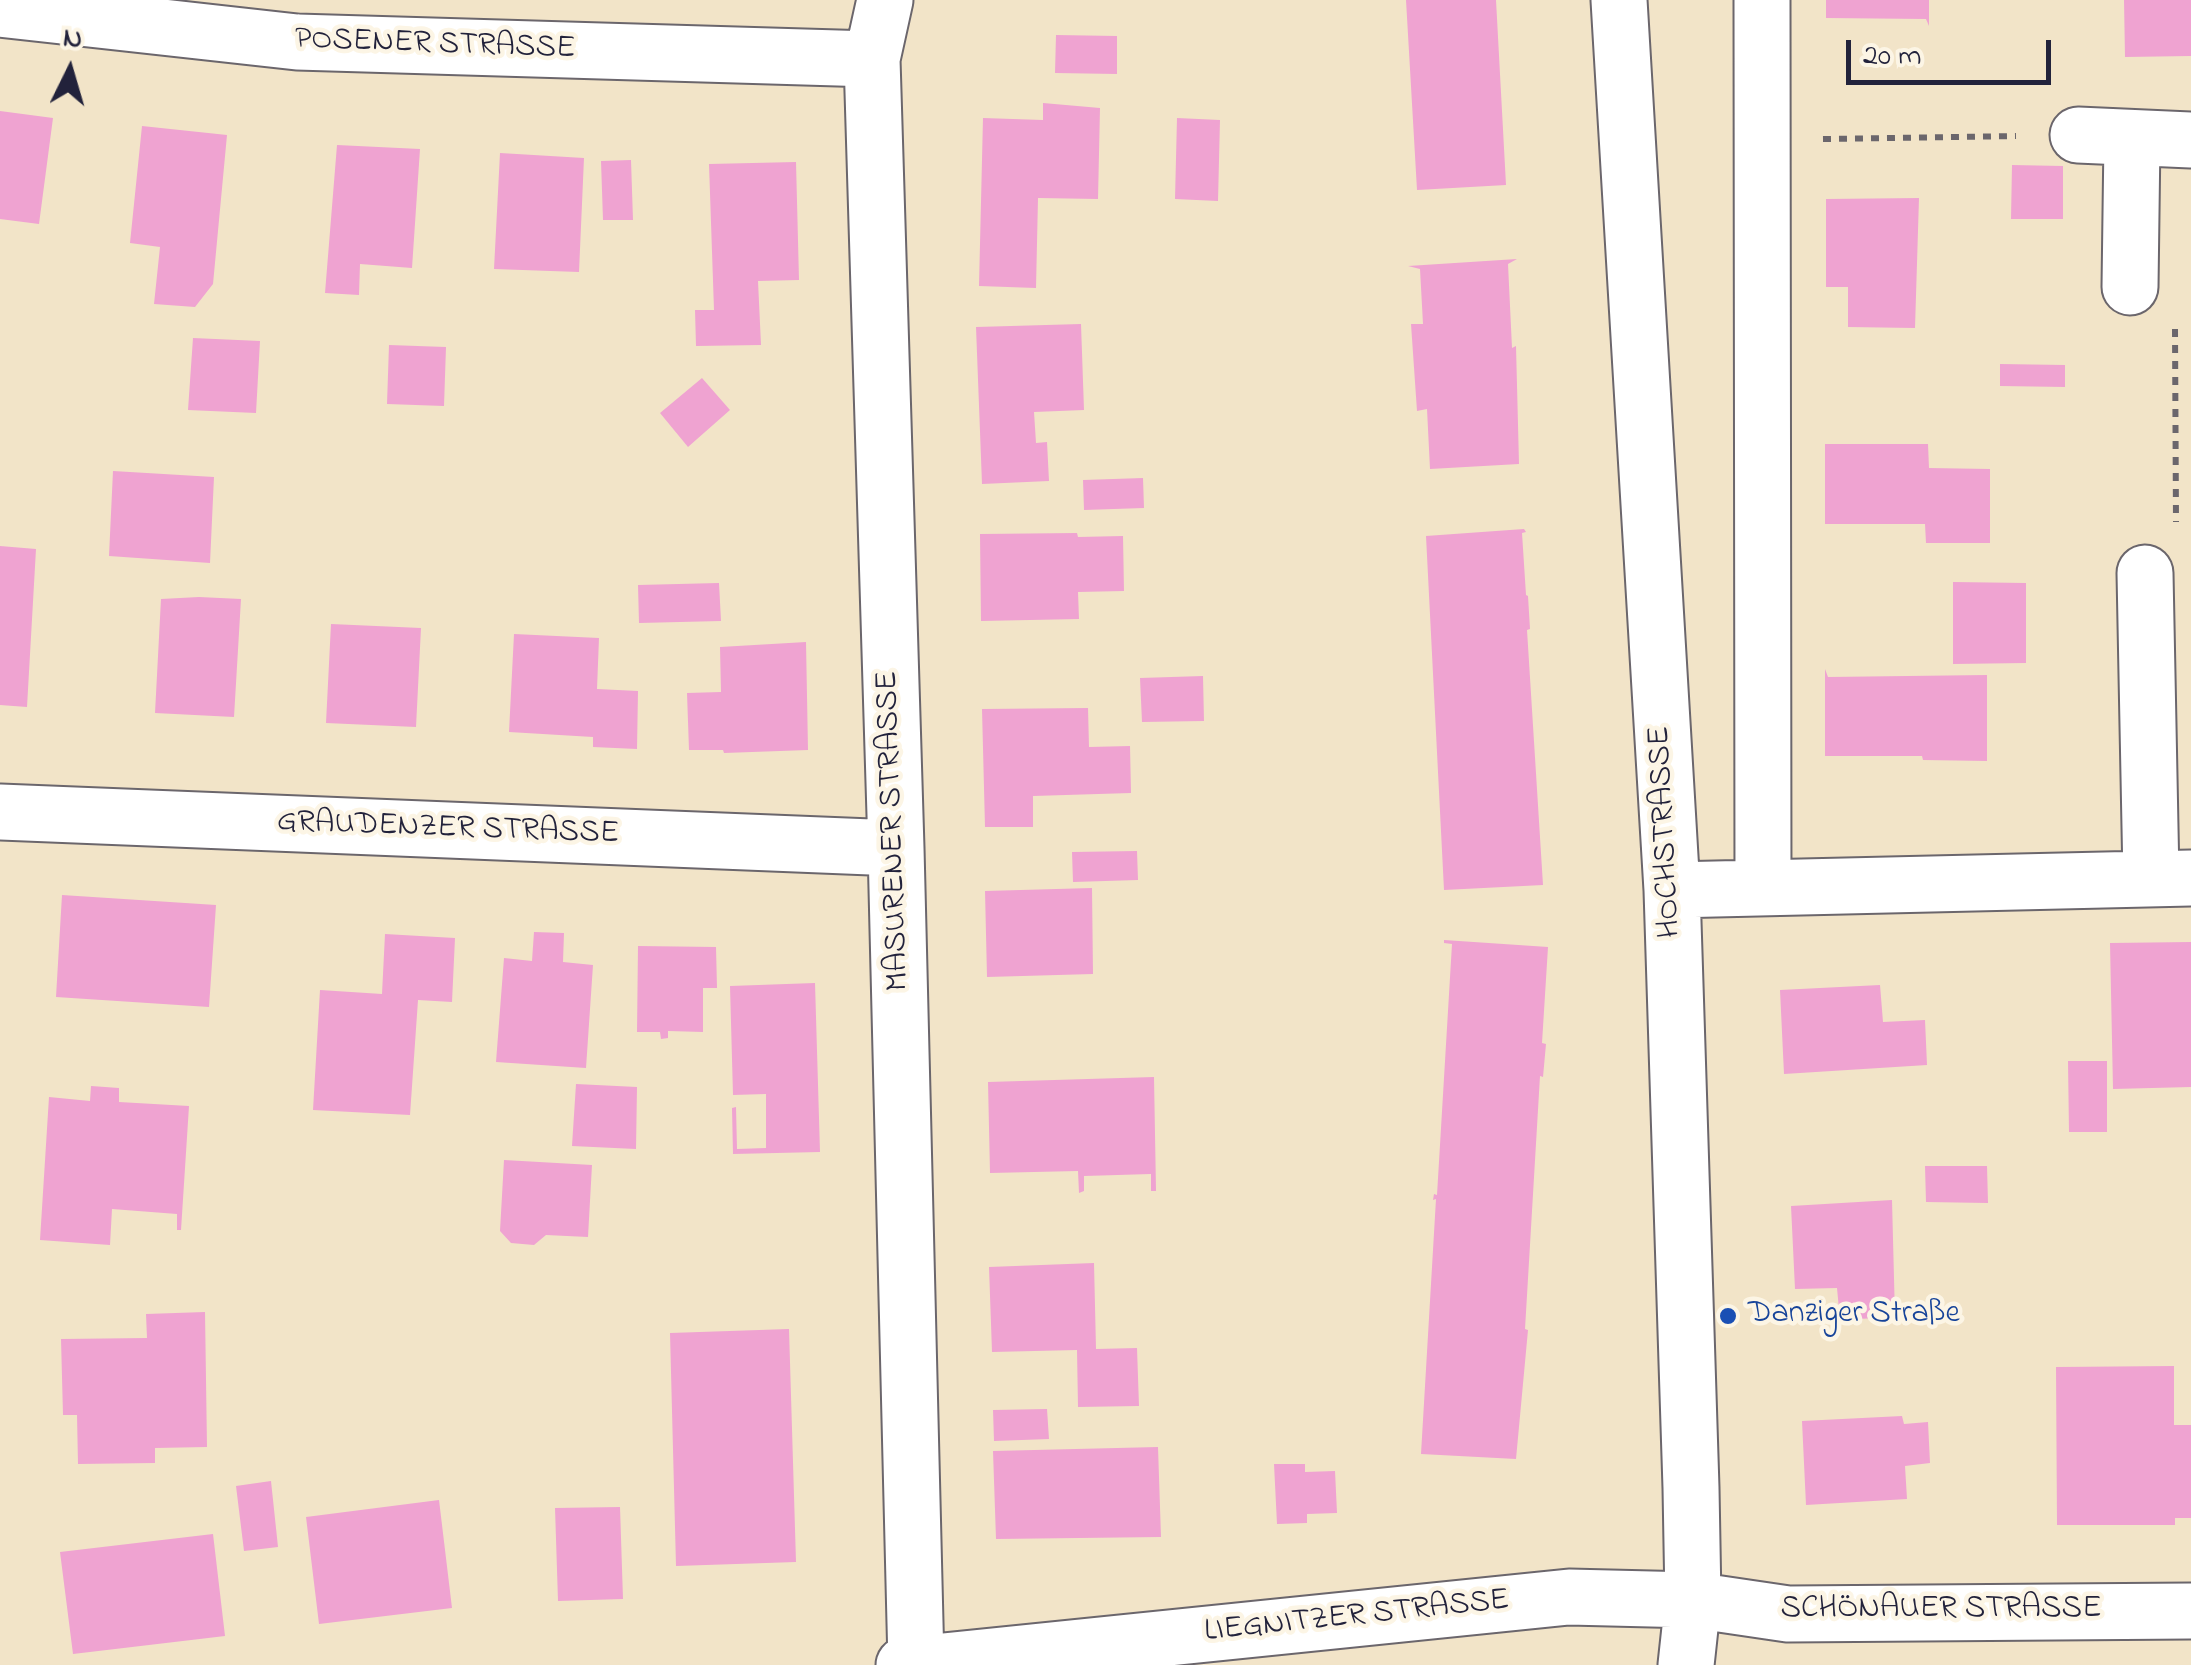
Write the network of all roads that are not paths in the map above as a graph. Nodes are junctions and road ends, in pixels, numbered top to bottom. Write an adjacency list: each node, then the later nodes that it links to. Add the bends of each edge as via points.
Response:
1 (885, 0): 5 (street, MASURENER STRASSE)
2 (1619, 0): 15 (street, HOCHSTRASSE)
3 (1762, 0): 14 (street)
4 (0, 9): 5 (street, POSENER STRASSE, via 297,42)
5 (872, 60): 12 (street, MASURENER STRASSE)
6 (2078, 135): 7 (street)
7 (2132, 139): 8 (street); 9 (street)
8 (2191, 140)
9 (2130, 288)
10 (2161, 556): 13 (street)
11 (0, 812): 12 (street, GRAUDENZER STRASSE)
12 (896, 848): 18 (street, MASURENER STRASSE)
13 (2171, 878): 14 (street)
14 (1763, 888): 15 (street)
15 (1672, 890): 16 (street, HOCHSTRASSE)
16 (1692, 1600): 17 (street, SCHÖNAUER STRASSE, via 1788,1614); 18 (street, LIEGNITZER STRASSE, via 1569,1597); 19 (street, HOCHSTRASSE)
17 (2191, 1612)
18 (910, 1664)
19 (1686, 1665)

